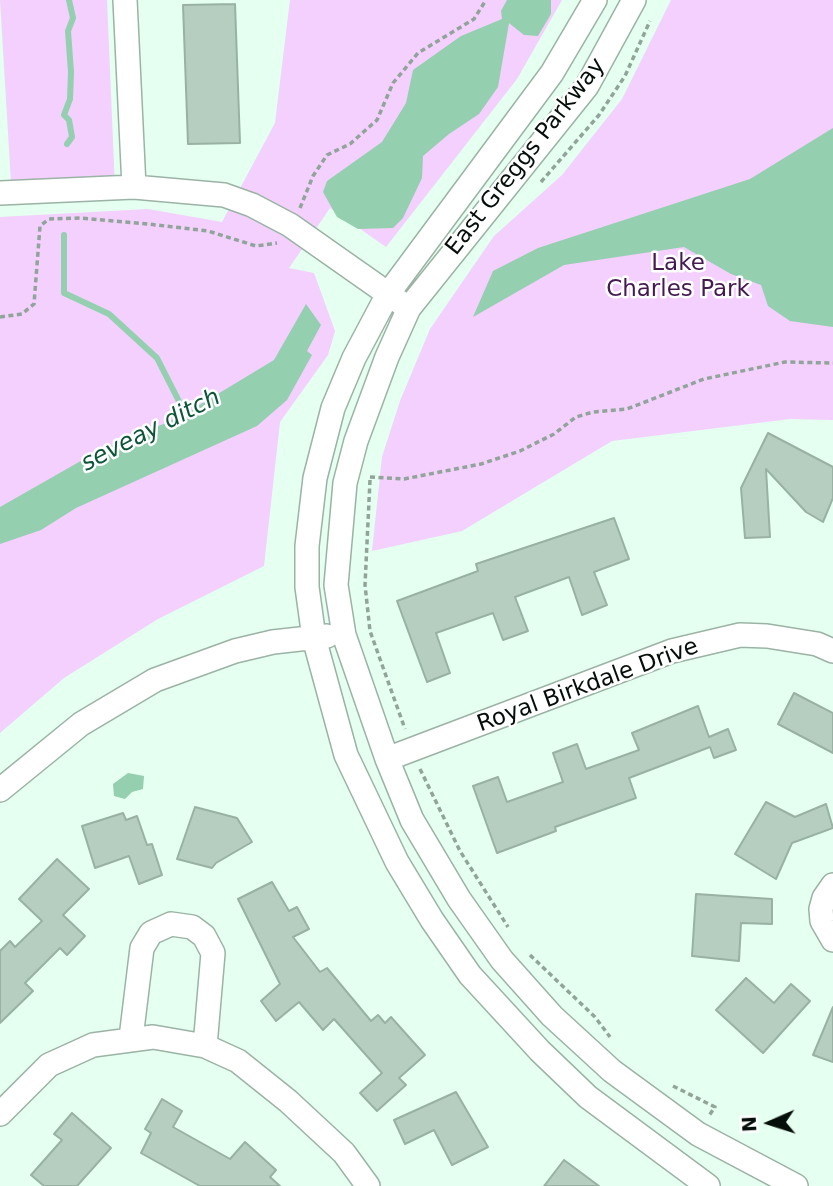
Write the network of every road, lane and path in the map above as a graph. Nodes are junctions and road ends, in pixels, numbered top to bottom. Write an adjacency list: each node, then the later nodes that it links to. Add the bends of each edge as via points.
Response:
1 (125, 0): 5 (street)
2 (486, 0): 7 (path, via 474,19 418,53 393,83 377,120 350,144 327,155)
3 (595, 0): 9 (street, East Greggs Parkway, via 552,73)
4 (634, 0): 10 (street, East Greggs Parkway, via 587,86)
5 (134, 187): 6 (street); 9 (street, via 200,190 252,205 290,225)
6 (0, 193)
7 (303, 200)
8 (276, 244): 11 (path, via 256,246 208,231 148,224 49,219 40,226 34,304 22,314)
9 (388, 293): 10 (street); 16 (street, East Greggs Parkway, via 333,408 315,478 307,547)
10 (409, 309): 15 (street, East Greggs Parkway, via 368,405 345,483 336,585)
11 (0, 317)
12 (833, 363): 14 (path, via 785,362 704,379 627,409 576,417 554,435 520,452 481,464 404,479)
13 (373, 466): 14 (path)
14 (370, 477): 18 (path, via 366,585 370,631)
15 (344, 635): 16 (street); 19 (street, East Greggs Parkway)
16 (314, 638): 21 (street, via 235,651 155,680 81,724); 32 (street, East Greggs Parkway, via 346,755 375,819 397,862 470,975 588,1097)
17 (833, 651): 19 (street, Royal Birkdale Drive, via 817,644 740,635 672,651)
18 (403, 724)
19 (387, 759): 35 (street, East Greggs Parkway, via 412,820 458,900 502,960 552,1016 612,1071 698,1134)
20 (424, 778): 23 (path, via 460,851)
21 (0, 790)
22 (833, 886): 24 (street, via 821,909)
23 (514, 936)
24 (833, 940)
25 (521, 947): 27 (path, via 595,1017)
26 (131, 1038): 28 (street); 28 (street, via 142,947 151,933 172,924 192,927 204,936 213,953); 30 (street, via 93,1045 49,1065)
27 (611, 1039)
28 (205, 1046): 33 (street, via 238,1061 288,1101 344,1153)
29 (669, 1084): 31 (path, via 715,1107)
30 (0, 1114)
31 (704, 1125)
32 (685, 1177): 34 (street, East Greggs Parkway)
33 (369, 1186)
34 (708, 1186)
35 (796, 1186)

